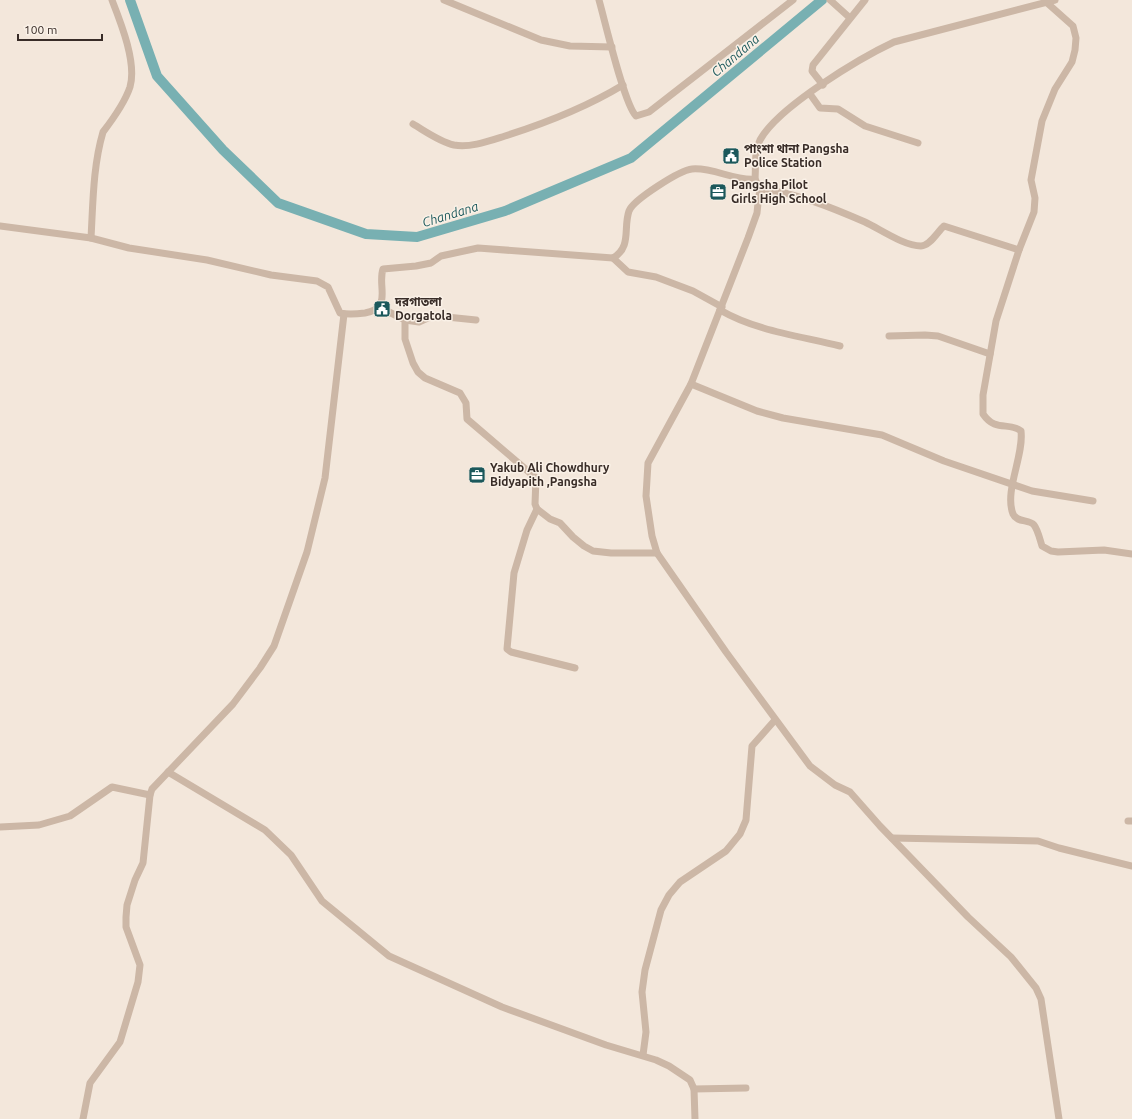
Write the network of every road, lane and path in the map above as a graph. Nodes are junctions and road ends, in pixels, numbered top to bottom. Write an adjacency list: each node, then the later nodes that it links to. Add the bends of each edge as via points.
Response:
1 (112, 0): 19 (street, via 125,37 132,71 130,86 101,139 96,162)
2 (444, 0): 10 (street, via 541,40 570,46)
3 (599, 0): 10 (street)
4 (793, 0): 11 (street, via 649,112 636,116 632,112)
5 (830, 0): 9 (street)
6 (865, 0): 9 (street)
7 (1055, 0): 8 (street)
8 (1046, 2): 12 (street, via 894,42 855,63); 20 (street, via 1073,26 1076,38 1072,62 1055,89 1042,121 1031,180 1035,198 1034,212)
9 (850, 18): 12 (street, via 813,65 812,71)
10 (612, 47): 11 (street)
11 (623, 85): 14 (street, via 573,112 475,144 451,144)
12 (823, 85): 13 (street)
13 (810, 94): 15 (street, via 820,108 838,109 870,128); 16 (street, via 764,135 756,152)
14 (413, 124)
15 (918, 142)
16 (755, 179): 17 (street); 21 (street, via 696,169 680,173 636,202 629,212 624,248)
17 (760, 190): 20 (street, via 784,193 825,206 919,246 926,244 944,226); 23 (street, via 757,213)
18 (0, 226): 19 (street)
19 (91, 238): 24 (street, via 129,248 207,260 271,275 317,281 328,287 338,311)
20 (1019, 250): 29 (street, via 996,321)
21 (613, 258): 22 (street, via 478,248 441,256 431,263 383,269 382,298); 23 (street, via 628,272 656,277 693,291)
22 (379, 307): 24 (street, via 374,311); 25 (street)
23 (721, 309): 28 (street, via 731,317 759,327); 30 (street)
24 (344, 314): 38 (street, via 324,478 311,538 274,646 233,704)
25 (405, 320): 26 (street, via 419,322 437,316); 33 (street, via 404,339 418,372 425,378 460,393 466,403 467,418 536,478 535,504)
26 (476, 320)
27 (889, 336): 29 (street, via 938,336)
28 (840, 346)
29 (990, 354): 31 (street, via 983,395 984,414 991,423 1021,431 1022,439)
30 (691, 384): 31 (street, via 757,411 783,418 882,434 944,461); 34 (street, via 648,463 646,496)
31 (1013, 484): 32 (street, via 1055,496); 35 (street, via 1013,514 1017,519 1035,526 1042,546 1048,550 1104,550)
32 (1093, 501)
33 (538, 510): 34 (street, via 593,551); 36 (street, via 527,530 514,573 507,649)
34 (657, 553): 37 (street)
35 (1132, 554)
36 (576, 668)
37 (775, 720): 41 (street, via 810,766 850,792); 43 (street, via 752,746 746,820 740,834 726,851 680,882 661,910 645,970 642,992 646,1032)
38 (168, 772): 39 (street, via 152,789); 43 (street, via 265,830 291,855 322,901 389,956 502,1007 606,1045)
39 (150, 795): 40 (street, via 112,787 70,816 39,825); 46 (street, via 143,863 127,905 126,917 126,928 140,965 138,982 120,1042 90,1083)
40 (0, 826)
41 (892, 838): 42 (street, via 1038,840 1059,848); 48 (street, via 968,917 1011,957 1036,988 1041,999)
42 (1132, 866)
43 (643, 1055): 45 (street, via 683,1074 690,1080)
44 (746, 1088): 45 (street)
45 (694, 1089): 47 (street)
46 (83, 1119)
47 (695, 1119)
48 (1059, 1119)

